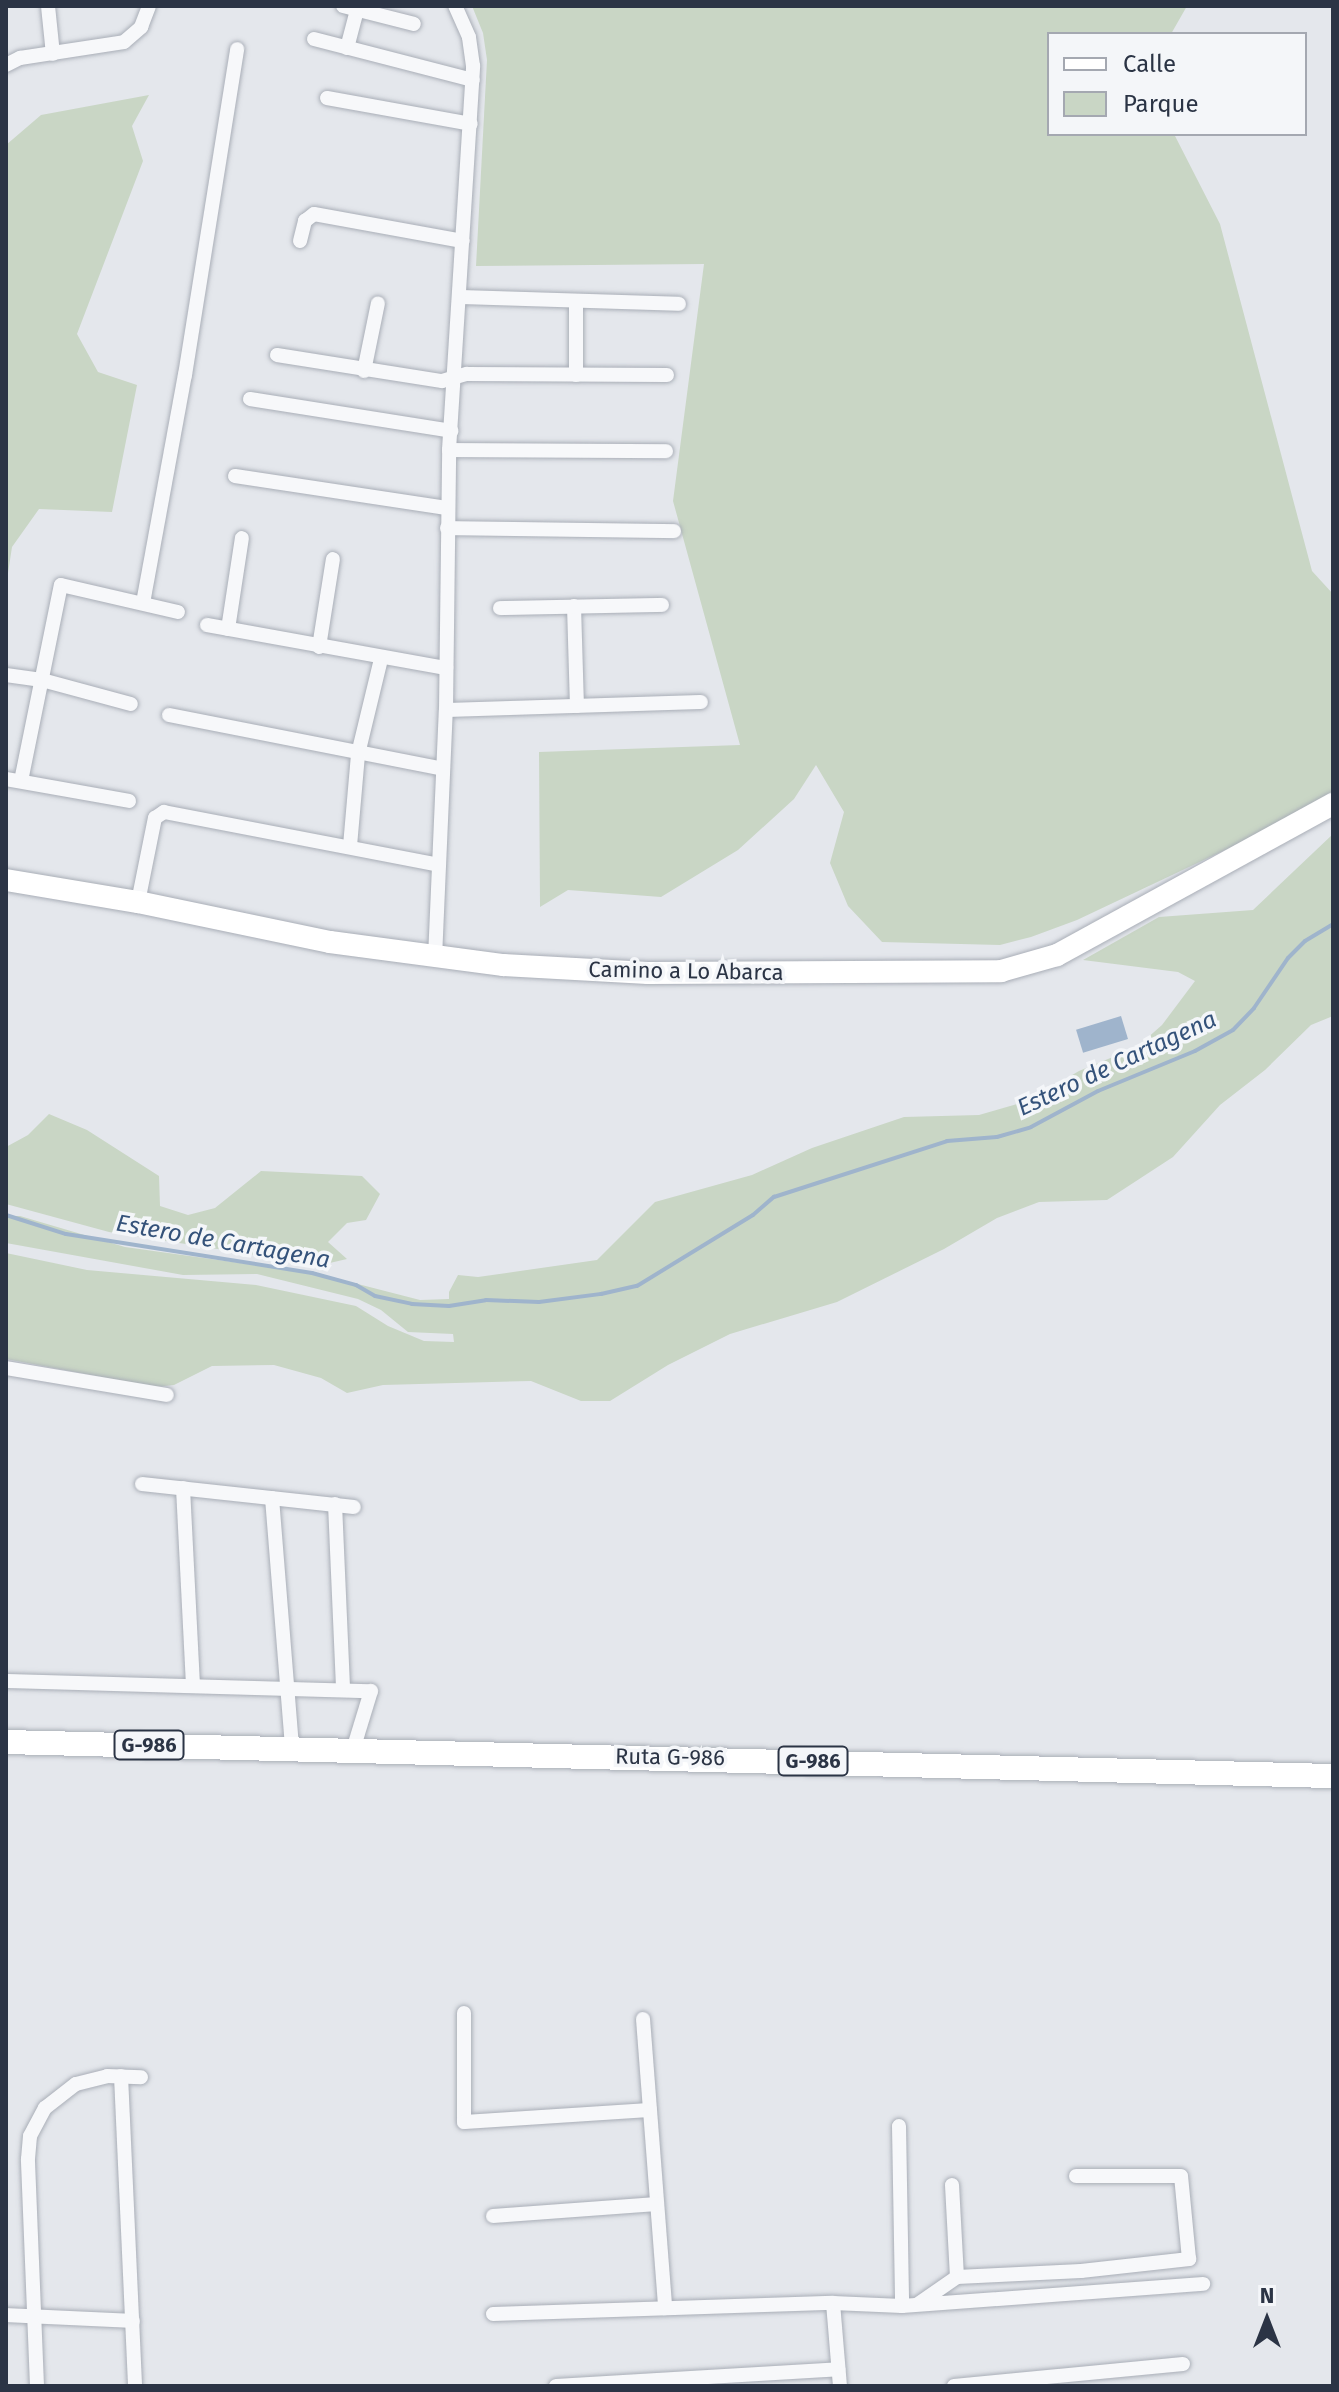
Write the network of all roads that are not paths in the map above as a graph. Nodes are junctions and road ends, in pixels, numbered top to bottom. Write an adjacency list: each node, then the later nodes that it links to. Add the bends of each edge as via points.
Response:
1 (48, 6): 9 (street)
2 (455, 6): 11 (street, via 469,37)
3 (352, 7): 5 (street); 7 (street)
4 (146, 11): 9 (street, via 124,42)
5 (414, 24)
6 (314, 39): 7 (street)
7 (347, 48): 11 (street)
8 (237, 49): 35 (street)
9 (53, 54): 10 (street)
10 (6, 65)
11 (473, 80): 13 (street)
12 (327, 98): 13 (street)
13 (471, 124): 15 (street)
14 (300, 241): 15 (street, via 305,221 314,214)
15 (463, 241): 16 (street)
16 (460, 297): 17 (street); 24 (street)
17 (576, 301): 19 (street); 22 (street)
18 (378, 303): 21 (street)
19 (679, 304)
20 (277, 355): 21 (street)
21 (364, 371): 24 (street)
22 (576, 375): 23 (street); 24 (street)
23 (667, 375)
24 (454, 378): 26 (street)
25 (250, 399): 26 (street)
26 (451, 431): 27 (street)
27 (449, 450): 28 (street); 30 (street)
28 (666, 451)
29 (235, 476): 30 (street)
30 (447, 508): 31 (street)
31 (447, 528): 32 (street); 44 (street)
32 (674, 531)
33 (242, 538): 41 (street)
34 (333, 559): 42 (street)
35 (143, 603): 39 (street); 46 (street, via 61,585)
36 (662, 605): 37 (street)
37 (574, 606): 38 (street); 49 (street)
38 (500, 608)
39 (178, 612)
40 (207, 625): 41 (street)
41 (228, 629): 42 (street)
42 (319, 647): 43 (street)
43 (381, 659): 44 (street); 52 (street)
44 (446, 668): 50 (street)
45 (6, 675): 46 (street)
46 (42, 680): 48 (street); 54 (street)
47 (701, 702): 49 (street)
48 (131, 704)
49 (577, 706): 50 (street)
50 (446, 710): 53 (street)
51 (169, 715): 52 (street)
52 (358, 754): 53 (street); 57 (street)
53 (443, 769): 58 (street)
54 (14, 780): 55 (street)
55 (129, 801)
56 (1333, 804): 61 (main road, Camino a Lo Abarca, via 1057,955 1016,968 648,973)
57 (350, 846): 58 (street); 60 (street, via 161,813 155,818)
58 (439, 865): 61 (street)
59 (6, 880): 60 (main road, Camino a Lo Abarca)
60 (138, 902): 61 (main road, Camino a Lo Abarca)
61 (435, 958)
62 (6, 1368): 63 (street)
63 (167, 1395)
64 (142, 1484): 65 (street)
65 (183, 1488): 66 (street); 70 (street)
66 (272, 1498): 67 (street); 71 (street)
67 (335, 1504): 68 (street); 72 (street)
68 (354, 1507)
69 (6, 1681): 70 (street)
70 (193, 1686): 71 (street)
71 (288, 1689): 72 (street); 74 (street)
72 (343, 1690): 75 (street, via 371,1691)
73 (6, 1742): 74 (main road, Ruta G-986 / G-986)
74 (292, 1749): 75 (main road, Ruta G-986 / G-986)
75 (353, 1750): 76 (main road, Ruta G-986 / G-986)
76 (1333, 1776)
77 (464, 2013): 81 (street, via 464,2122)
78 (643, 2019): 81 (street)
79 (121, 2076): 80 (street); 95 (street, via 97,2077 66,2089 45,2108 30,2136); 96 (street)
80 (141, 2077)
81 (650, 2110): 85 (street)
82 (899, 2126): 91 (street)
83 (1076, 2176): 87 (street, via 1181,2176)
84 (952, 2185): 88 (street)
85 (657, 2204): 86 (street); 92 (street)
86 (493, 2216)
87 (1189, 2259): 88 (street); 90 (street, via 1197,2284)
88 (957, 2277): 90 (street)
89 (833, 2303): 91 (street); 92 (street); 98 (street)
90 (917, 2305): 91 (street)
91 (902, 2306)
92 (665, 2308): 93 (street)
93 (493, 2314)
94 (6, 2315): 95 (street)
95 (36, 2318): 96 (street); 99 (street)
96 (133, 2321): 100 (street)
97 (1183, 2364): 103 (street)
98 (838, 2369): 101 (street); 102 (street)
99 (37, 2386)
100 (135, 2386)
101 (556, 2386)
102 (840, 2386)
103 (954, 2386)

